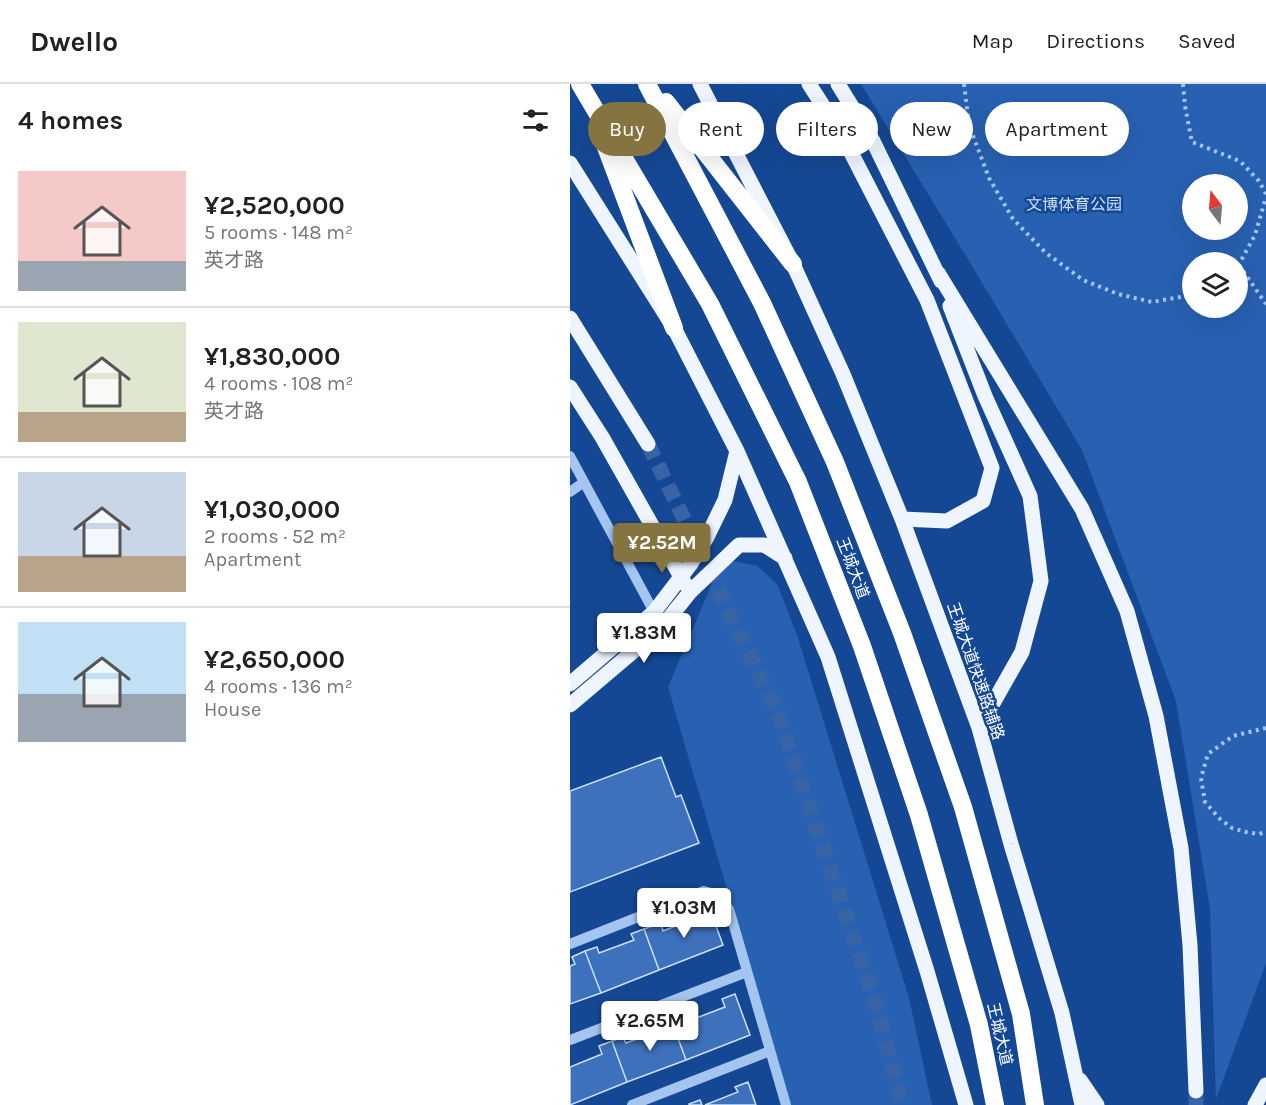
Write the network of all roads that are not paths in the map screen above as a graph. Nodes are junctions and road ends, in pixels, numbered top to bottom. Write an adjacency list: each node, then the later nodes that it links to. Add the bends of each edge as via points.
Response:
1 (647, 84): 38 (highway, 王城大道, via 762,303 835,462 902,633 963,807 1021,1014)
2 (652, 84): 8 (highway)
3 (700, 84): 8 (main road)
4 (809, 84): 18 (main road, via 842,135 927,300 992,468 983,501 947,521)
5 (838, 84): 9 (main road, via 873,141)
6 (584, 89): 11 (highway); 37 (highway, 王城大道, via 710,304 798,482 862,646 919,815 979,1025)
7 (570, 163): 11 (main road)
8 (792, 264): 18 (main road, 王城大道快速路辅路, via 843,374)
9 (938, 273): 26 (main road, via 985,396 1030,496 1041,581 1022,652); 33 (main road, via 1082,509 1127,611 1156,716 1182,848)
10 (570, 318): 13 (main road)
11 (674, 328): 14 (main road)
12 (570, 387): 20 (main road)
13 (648, 444)
14 (737, 450): 19 (main road); 20 (main road, via 725,500)
15 (570, 456): 16 (street)
16 (584, 482): 17 (street); 22 (street)
17 (570, 492)
18 (902, 519): 26 (main road, 王城大道快速路辅路)
19 (785, 558): 21 (main road, via 764,545 739,545); 36 (main road, via 828,657)
20 (681, 576): 21 (main road); 22 (main road)
21 (690, 591): 23 (main road)
22 (654, 612): 23 (street); 24 (main road)
23 (663, 627): 25 (main road)
24 (570, 684)
25 (570, 705)
26 (979, 728): 31 (main road, 王城大道快速路辅路)
27 (570, 944): 28 (street, via 704,891 718,895 729,909)
28 (747, 972): 29 (street); 30 (street)
29 (570, 1040)
30 (770, 1051): 34 (street); 35 (street)
31 (1076, 1074): 39 (main road, 王城大道快速路辅路); 40 (main road)
32 (1266, 1085): 41 (main road)
33 (1196, 1091)
34 (632, 1105)
35 (786, 1105)
36 (966, 1105)
37 (995, 1105)
38 (1035, 1105)
39 (1082, 1105)
40 (1097, 1105)
41 (1255, 1105)

